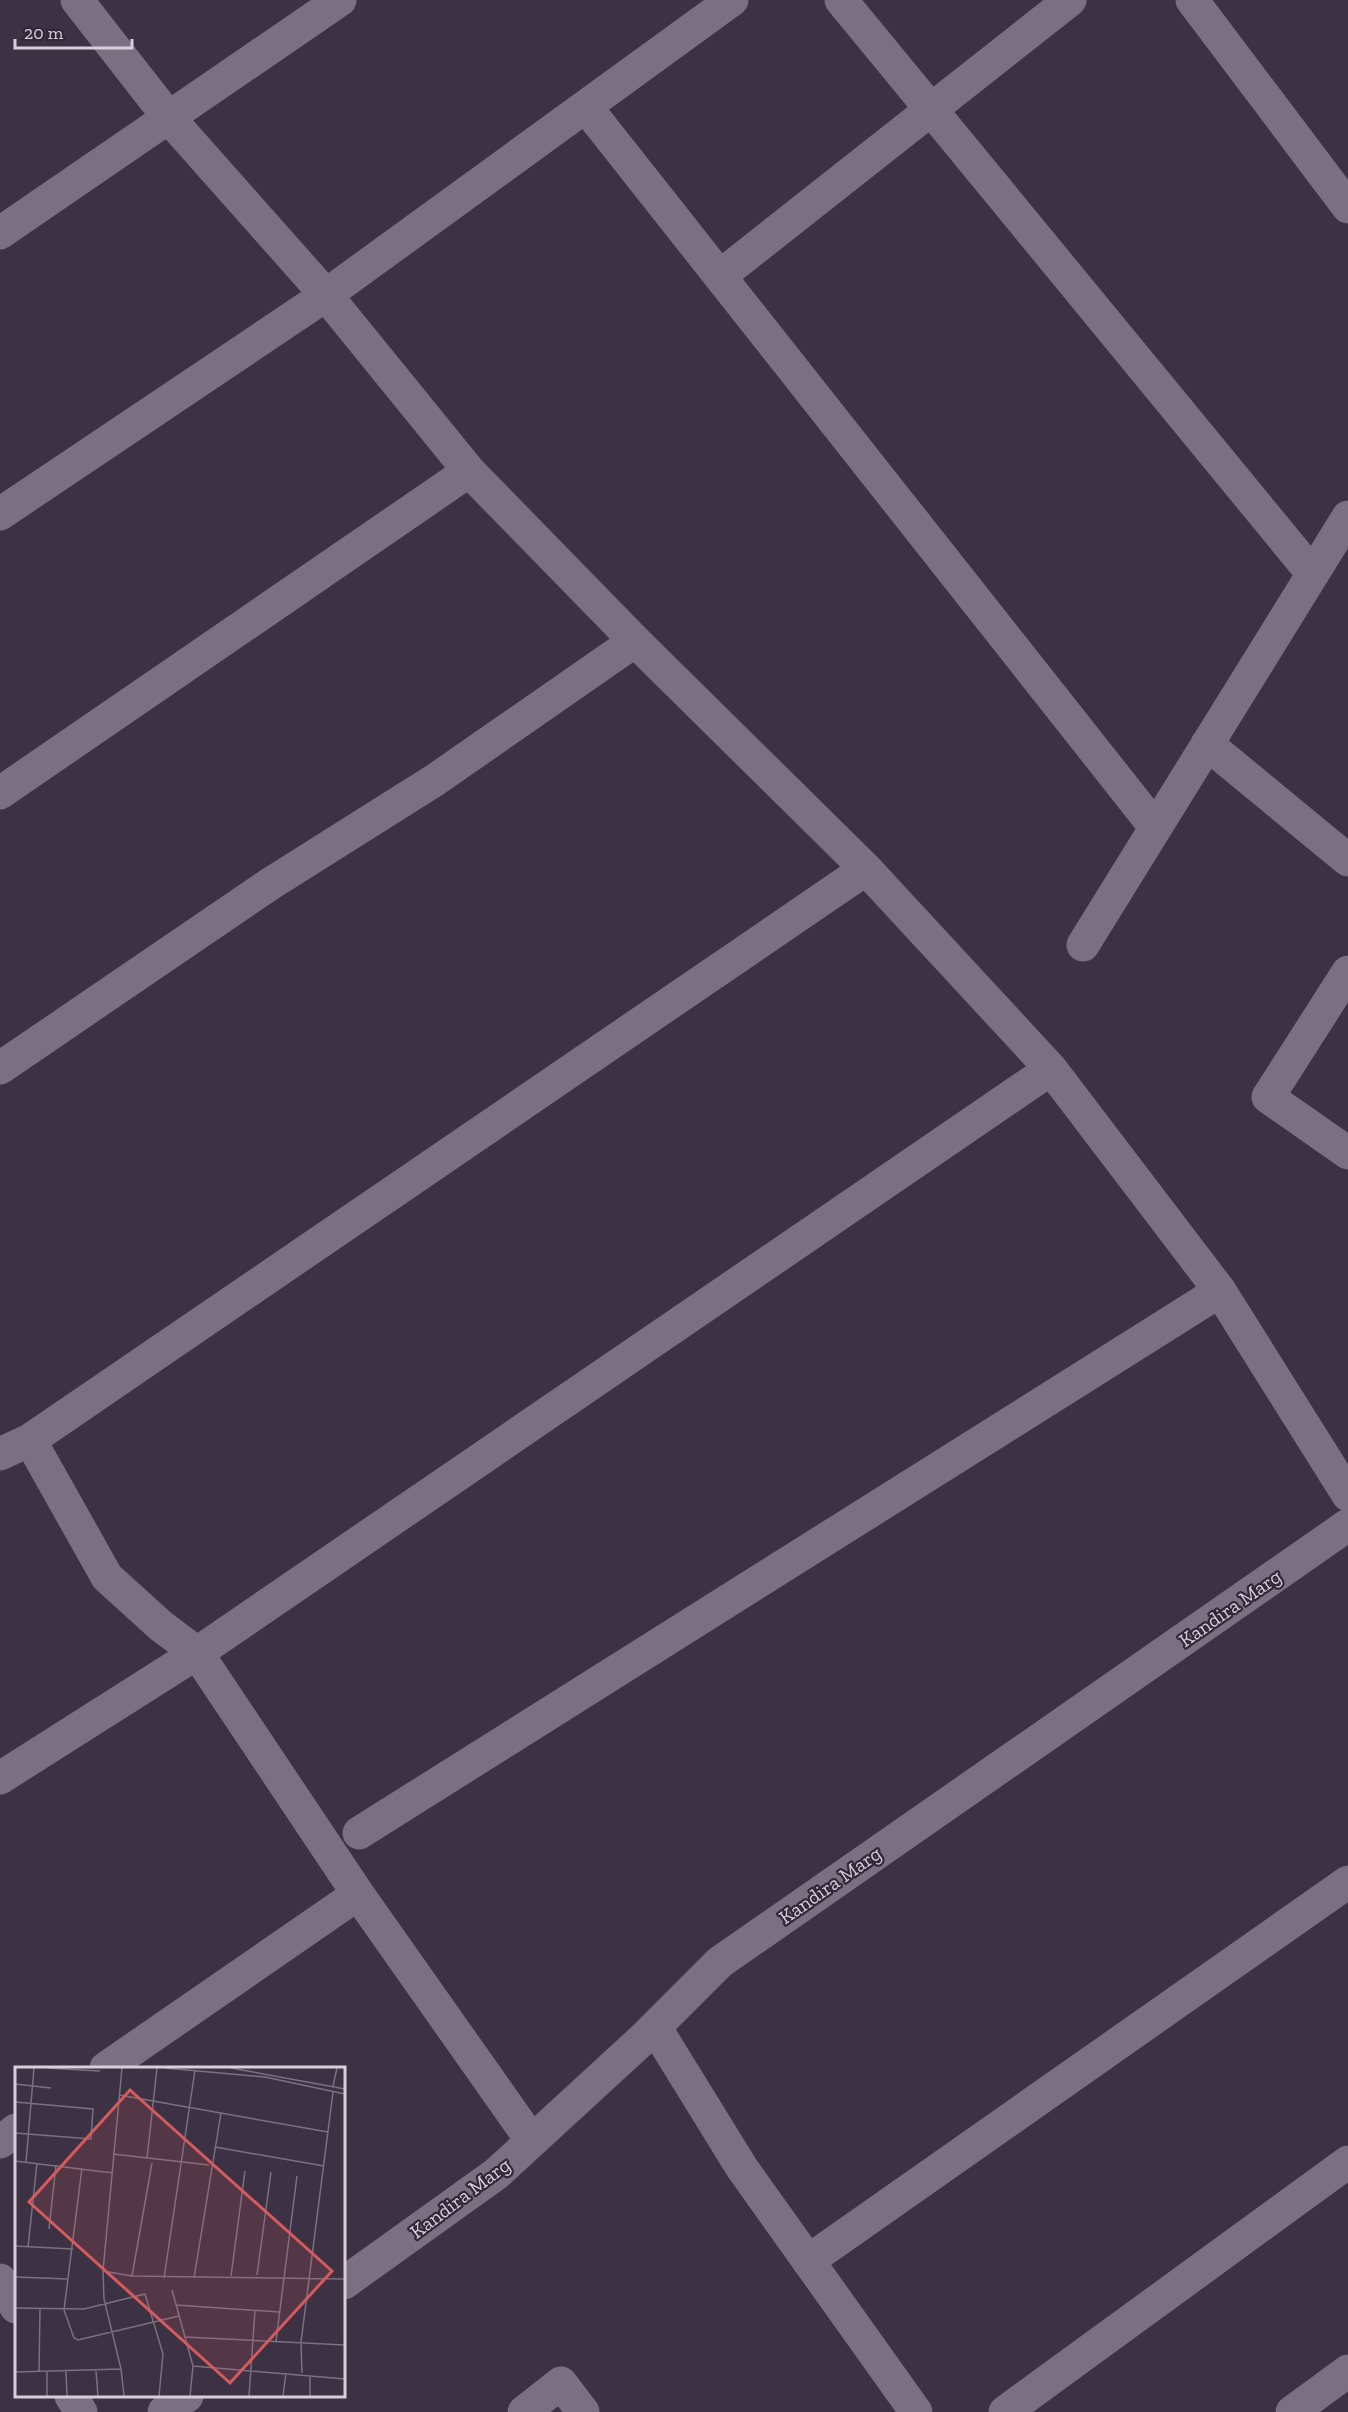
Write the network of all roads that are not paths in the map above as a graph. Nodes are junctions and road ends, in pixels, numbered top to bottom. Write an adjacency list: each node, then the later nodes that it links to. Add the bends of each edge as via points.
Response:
1 (77, 0): 9 (street)
2 (340, 0): 9 (street)
3 (732, 0): 7 (street)
4 (841, 0): 8 (street)
5 (1070, 0): 8 (street)
6 (1192, 0): 10 (street)
7 (586, 106): 12 (street); 13 (street)
8 (932, 110): 12 (street); 17 (street)
9 (169, 118): 11 (street); 13 (street)
10 (1348, 207)
11 (0, 233)
12 (720, 276): 21 (street)
13 (326, 295): 14 (street); 15 (street)
14 (469, 471): 18 (street); 20 (street)
15 (0, 514)
16 (1348, 517): 17 (street)
17 (1312, 573): 19 (street)
18 (635, 641): 23 (street); 26 (street, via 435,780 270,884)
19 (1207, 744): 21 (street); 22 (street)
20 (0, 793)
21 (1155, 827): 24 (street)
22 (1348, 860)
23 (866, 869): 27 (street); 30 (street)
24 (1083, 945)
25 (1348, 972): 28 (street, via 1268,1097)
26 (0, 1068)
27 (1051, 1070): 29 (street); 34 (street)
28 (1348, 1153)
29 (1220, 1291): 32 (street); 36 (street)
30 (30, 1440): 31 (street); 34 (street, via 107,1577)
31 (0, 1454)
32 (1348, 1495)
33 (1348, 1525): 39 (street, Kandira Marg, via 720,1962)
34 (197, 1653): 35 (street); 38 (street)
35 (0, 1778)
36 (359, 1833)
37 (1348, 1882): 45 (street)
38 (358, 1894): 40 (street); 42 (street)
39 (655, 2026): 42 (street, Kandira Marg); 45 (street, via 742,2168)
40 (107, 2067)
41 (15, 2131): 43 (street)
42 (532, 2141): 47 (street, Kandira Marg, via 496,2174)
43 (0, 2142)
44 (1348, 2162): 57 (street)
45 (808, 2261): 56 (street)
46 (0, 2280): 48 (street)
47 (345, 2282)
48 (15, 2305)
49 (1348, 2371): 58 (street)
50 (71, 2397): 52 (street)
51 (186, 2397): 53 (street)
52 (81, 2412)
53 (164, 2412)
54 (524, 2412): 55 (street, via 561,2383)
55 (583, 2412)
56 (916, 2412)
57 (1005, 2412)
58 (1292, 2412)

